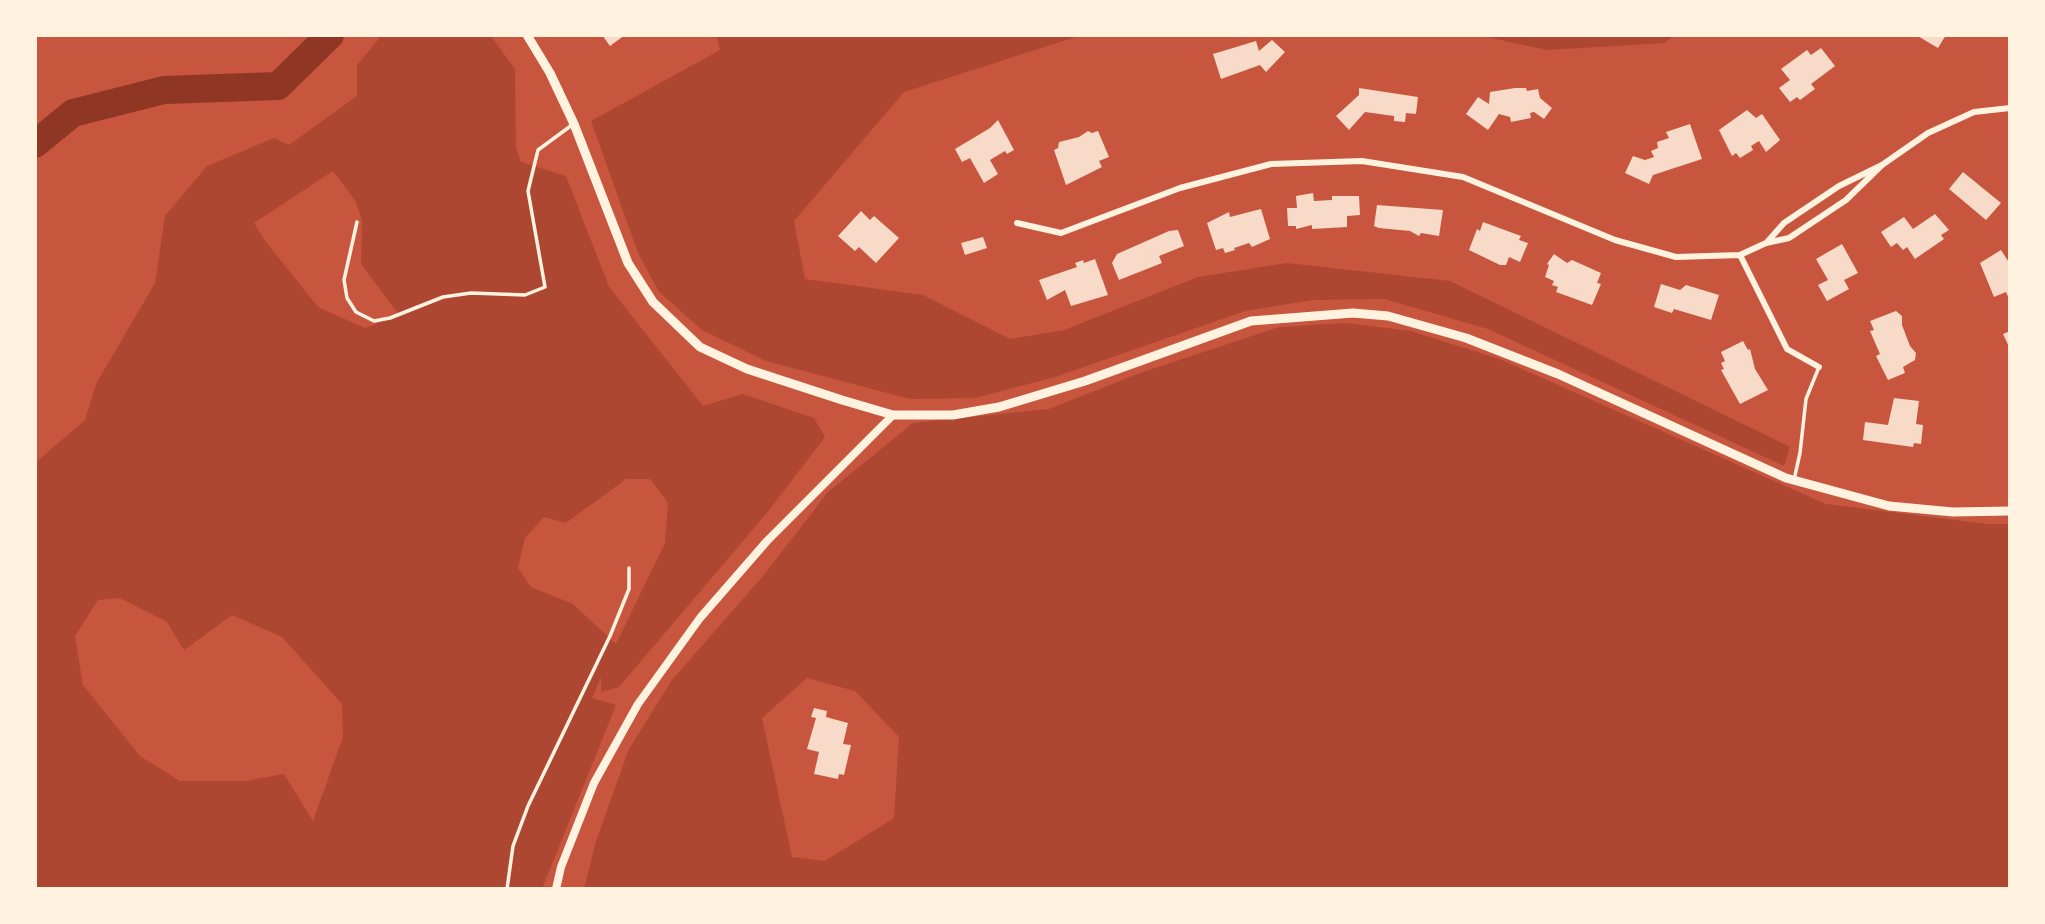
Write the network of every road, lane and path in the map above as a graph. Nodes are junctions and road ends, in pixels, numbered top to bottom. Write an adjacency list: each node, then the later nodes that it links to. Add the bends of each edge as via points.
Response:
1 (527, 35): 3 (main road)
2 (2010, 108): 4 (street, via 1974,112 1928,133)
3 (574, 124): 5 (lane, via 538,150 528,191 545,287 525,295 471,293 443,298 374,321 356,312 347,298 344,280); 10 (main road, via 628,263 653,302 677,328 699,347 747,369)
4 (1882, 165): 7 (street, via 1839,186 1784,223); 7 (street, via 1846,200 1789,238)
5 (357, 222)
6 (1017, 223): 8 (street, via 1061,233 1180,188 1271,164 1362,161 1463,177 1615,240 1676,257)
7 (1766, 243): 8 (street)
8 (1740, 255): 9 (street, via 1787,349)
9 (1819, 367): 11 (lane, via 1806,399)
10 (893, 415): 11 (main road, via 953,415 999,407 1251,321 1353,313 1388,316 1466,338 1558,374); 15 (street, via 767,541 700,618 638,704 594,783)
11 (1794, 480): 12 (main road, via 1889,506 1953,513)
12 (2010, 511)
13 (629, 568): 14 (lane, via 629,589 610,636 528,806 513,846)
14 (507, 889)
15 (556, 889)

